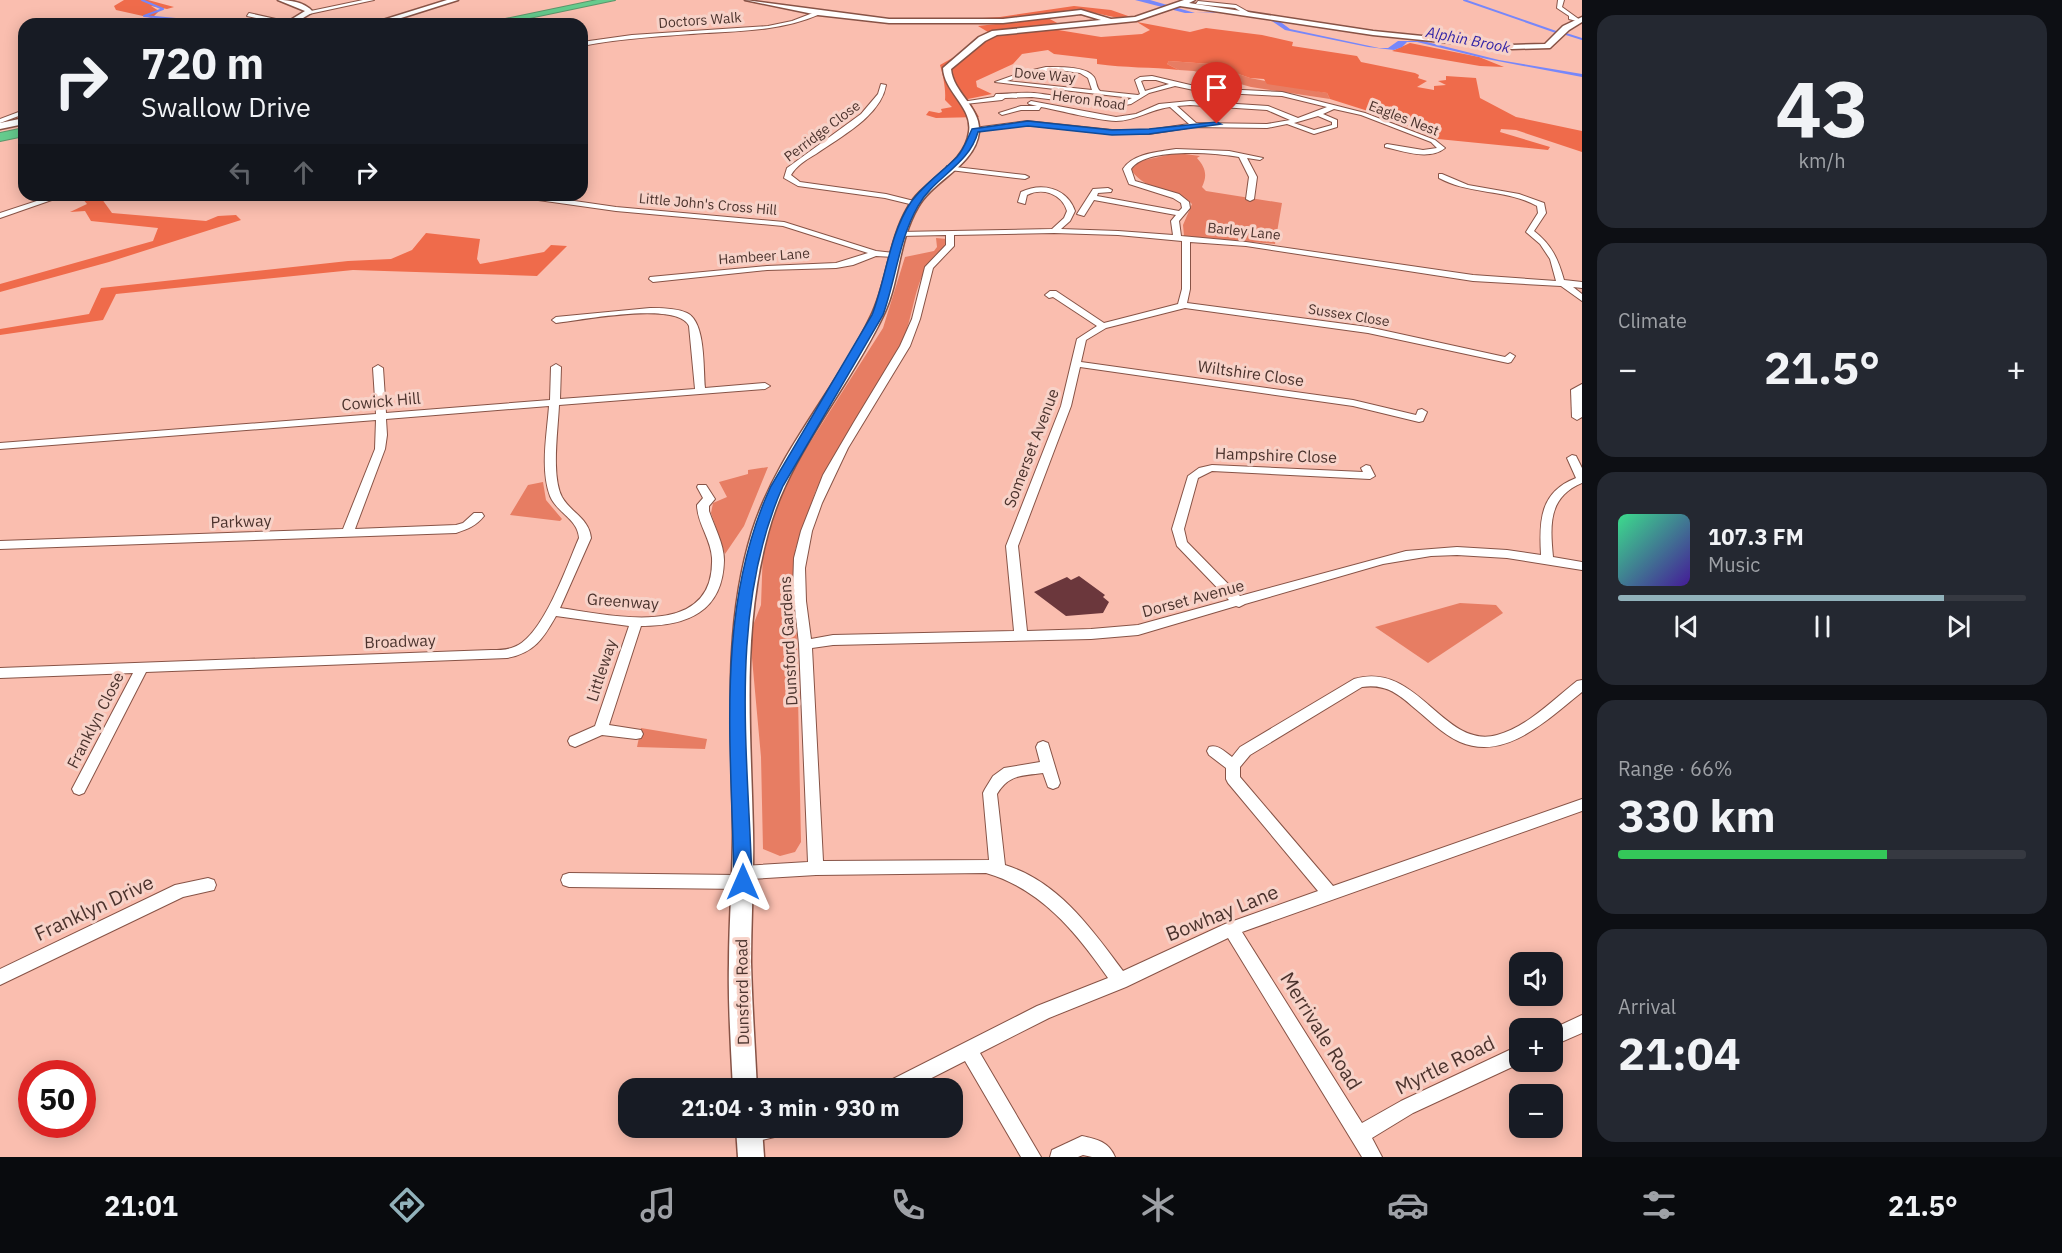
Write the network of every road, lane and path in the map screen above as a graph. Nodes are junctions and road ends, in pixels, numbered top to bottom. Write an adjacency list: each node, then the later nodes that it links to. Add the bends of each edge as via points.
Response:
1 (282, 0): 10 (main road)
2 (371, 0): 10 (street)
3 (454, 0): 16 (main road)
4 (589, 0): 17 (highway)
5 (610, 0): 18 (highway)
6 (749, 0): 11 (main road)
7 (1561, 0): 19 (street, via 1559,7 1571,18)
8 (1195, 2): 9 (main road); 12 (street, via 1238,8)
9 (1177, 5): 12 (main road); 20 (main road, via 1136,19)
10 (308, 10): 15 (main road)
11 (818, 13): 20 (main road, via 945,23 1081,12); 21 (street, Doctors Walk, via 764,27)
12 (1247, 13): 19 (main road, via 1373,33 1511,47 1547,46)
13 (249, 15): 14 (street)
14 (262, 18)
15 (297, 18)
16 (394, 18)
17 (506, 18)
18 (511, 18)
19 (1580, 20)
20 (1111, 22): 27 (main road, via 1004,32 982,39 947,68 950,81)
21 (588, 43)
22 (1175, 84): 26 (street); 26 (street, via 1141,78); 29 (street, via 1203,90 1282,94)
23 (883, 85): 58 (street, Perridge Close, via 874,107 800,161 787,176 798,183)
24 (1098, 93): 24 (street, Dove Way, via 1088,74 1062,70 1032,70 998,82); 26 (street, Dove Way)
25 (996, 96): 26 (street, via 1032,95 1106,105 1129,103); 27 (street, Heron Road); 30 (street, Heron Road)
26 (1141, 96)
27 (965, 102): 40 (main road)
28 (1173, 106): 30 (street, Heron Road, via 1159,106 1121,119); 36 (street, Heron Road, via 1268,108); 37 (street)
29 (1335, 106): 32 (street); 45 (street, Eagles Nest, via 1433,141 1442,148 1424,152)
30 (1075, 111): 31 (street, via 1030,107)
31 (1002, 113)
32 (1319, 114): 36 (street); 36 (street, via 1335,121 1335,126 1318,132)
33 (18, 117): 35 (street)
34 (18, 118): 38 (main road)
35 (0, 121)
36 (1294, 123): 37 (street); 41 (street, via 1271,130)
37 (1194, 125): 40 (street, via 1149,132 1028,123)
38 (0, 126)
39 (18, 128): 42 (highway)
40 (974, 130): 48 (main road, Dunsford Road, via 971,143)
41 (1244, 130)
42 (0, 133)
43 (18, 134): 44 (highway)
44 (0, 138)
45 (1387, 146)
46 (1242, 155): 47 (street); 54 (street, via 1253,177); 61 (street, via 1171,151 1130,164 1128,174 1132,182 1181,198 1186,206)
47 (1260, 158)
48 (950, 168): 50 (street); 58 (main road, Dunsford Road)
49 (1442, 176): 70 (street, via 1458,184 1541,205 1542,213 1530,232 1543,242 1554,259)
50 (1025, 177)
51 (1108, 189): 52 (street, via 1097,190)
52 (1092, 197): 59 (street); 60 (street)
53 (1140, 198): 59 (street)
54 (1250, 200)
55 (44, 201): 62 (street)
56 (562, 201): 67 (street, Little John's Cross Hill, via 784,224)
57 (1022, 202): 63 (street, via 1024,194 1033,190 1054,192 1067,200 1070,212)
58 (915, 204): 64 (main road, Dunsford Road)
59 (1147, 208): 61 (street)
60 (1081, 214)
61 (1181, 214): 65 (street, via 1175,221)
62 (0, 216)
63 (1054, 231): 65 (street, Barley Lane); 66 (street, Barley Lane)
64 (900, 234): 66 (street, Barley Lane); 68 (main road, Dunsford Road)
65 (1182, 239): 70 (street, Barley Lane, via 1337,256 1465,277); 74 (street)
66 (950, 240): 102 (street, Dunsford Gardens, via 929,267 911,332 815,505 800,558)
67 (875, 253): 68 (street, Little John's Cross Hill); 69 (street, Hambeer Lane, via 839,266 767,268)
68 (894, 255): 118 (main road, Dunsford Road, via 878,315 777,486 764,516 743,598 738,681)
69 (653, 279)
70 (1560, 281): 71 (street, Barley Lane); 73 (street)
71 (1582, 285)
72 (1054, 293): 76 (street)
73 (1582, 298)
74 (1183, 305): 76 (street, Somerset Avenue); 77 (street, Sussex Close, via 1368,330)
75 (556, 320): 83 (street, via 664,309 683,313 693,325)
76 (1103, 326): 78 (street, Somerset Avenue, via 1082,339)
77 (1509, 361)
78 (1077, 364): 87 (street, Wiltshire Close, via 1353,404); 101 (street, Somerset Avenue, via 1066,406 1012,546)
79 (378, 368): 85 (street)
80 (556, 368): 84 (street)
81 (765, 386): 83 (street, Cowick Hill)
82 (1582, 387): 86 (street, via 1576,390)
83 (700, 390): 84 (street, Cowick Hill)
84 (557, 402): 85 (street, Cowick Hill); 99 (street, Broadway, via 555,493 559,503 586,532)
85 (382, 416): 88 (street, Cowick Hill); 94 (street, via 380,449)
86 (1577, 417)
87 (1420, 418)
88 (0, 446)
89 (1572, 459): 91 (street)
90 (1370, 475): 98 (street, Hampshire Close, via 1212,468 1194,476 1178,529 1181,543)
91 (1582, 478): 96 (street, via 1561,488 1551,500 1545,540)
92 (702, 487): 100 (street, Greenway, via 709,499 703,511 718,560 712,589 700,609 684,619)
93 (478, 516): 94 (street, Parkway, via 467,526 456,529)
94 (347, 534): 95 (street, Parkway)
95 (0, 545)
96 (1547, 559): 97 (street, Dorset Avenue); 98 (street, Dorset Avenue, via 1421,552)
97 (1582, 566)
98 (1239, 603): 101 (street, Dorset Avenue, via 1138,630)
99 (552, 611): 100 (street, Greenway); 103 (street, Broadway, via 536,640 510,652)
100 (636, 622): 106 (street, Littleway)
101 (1021, 635): 102 (street, Dorset Avenue)
102 (805, 644): 116 (street, Dunsford Gardens)
103 (142, 668): 104 (street, Broadway); 114 (street, Franklyn Close)
104 (0, 673)
105 (1582, 685): 112 (street, via 1507,738 1484,744 1464,738 1398,687 1387,682 1359,683 1245,751)
106 (601, 729): 107 (street); 108 (street)
107 (636, 734)
108 (574, 741)
109 (1042, 747): 111 (street)
110 (1214, 751): 112 (street)
111 (1048, 766): 113 (street); 117 (street, via 1009,772 990,793)
112 (1233, 766): 121 (street, via 1233,780)
113 (1053, 783)
114 (79, 789)
115 (1582, 805): 121 (street, Bowhay Lane)
116 (816, 868): 117 (street); 118 (street)
117 (998, 868): 124 (street, via 1047,896 1074,921)
118 (743, 877): 119 (street); 129 (main road, Dunsford Road, via 740,965)
119 (569, 880)
120 (208, 885): 123 (street, Franklyn Drive, via 181,890)
121 (1331, 895): 122 (street, Bowhay Lane)
122 (1231, 929): 124 (street, Bowhay Lane); 131 (street, Merrivale Road)
123 (0, 977)
124 (1120, 981): 127 (street, Bowhay Lane, via 1043,1012)
125 (1582, 1024): 126 (street)
126 (1563, 1033)
127 (968, 1050): 130 (street, Bowhay Lane); 132 (street)
128 (1509, 1059): 131 (street, Myrtle Road, via 1407,1107)
129 (745, 1078)
130 (913, 1078)
131 (1359, 1135): 135 (street, Merrivale Road)
132 (1032, 1157)
133 (1059, 1157): 134 (street, via 1082,1145 1096,1148)
134 (1106, 1157)
135 (1373, 1157)

